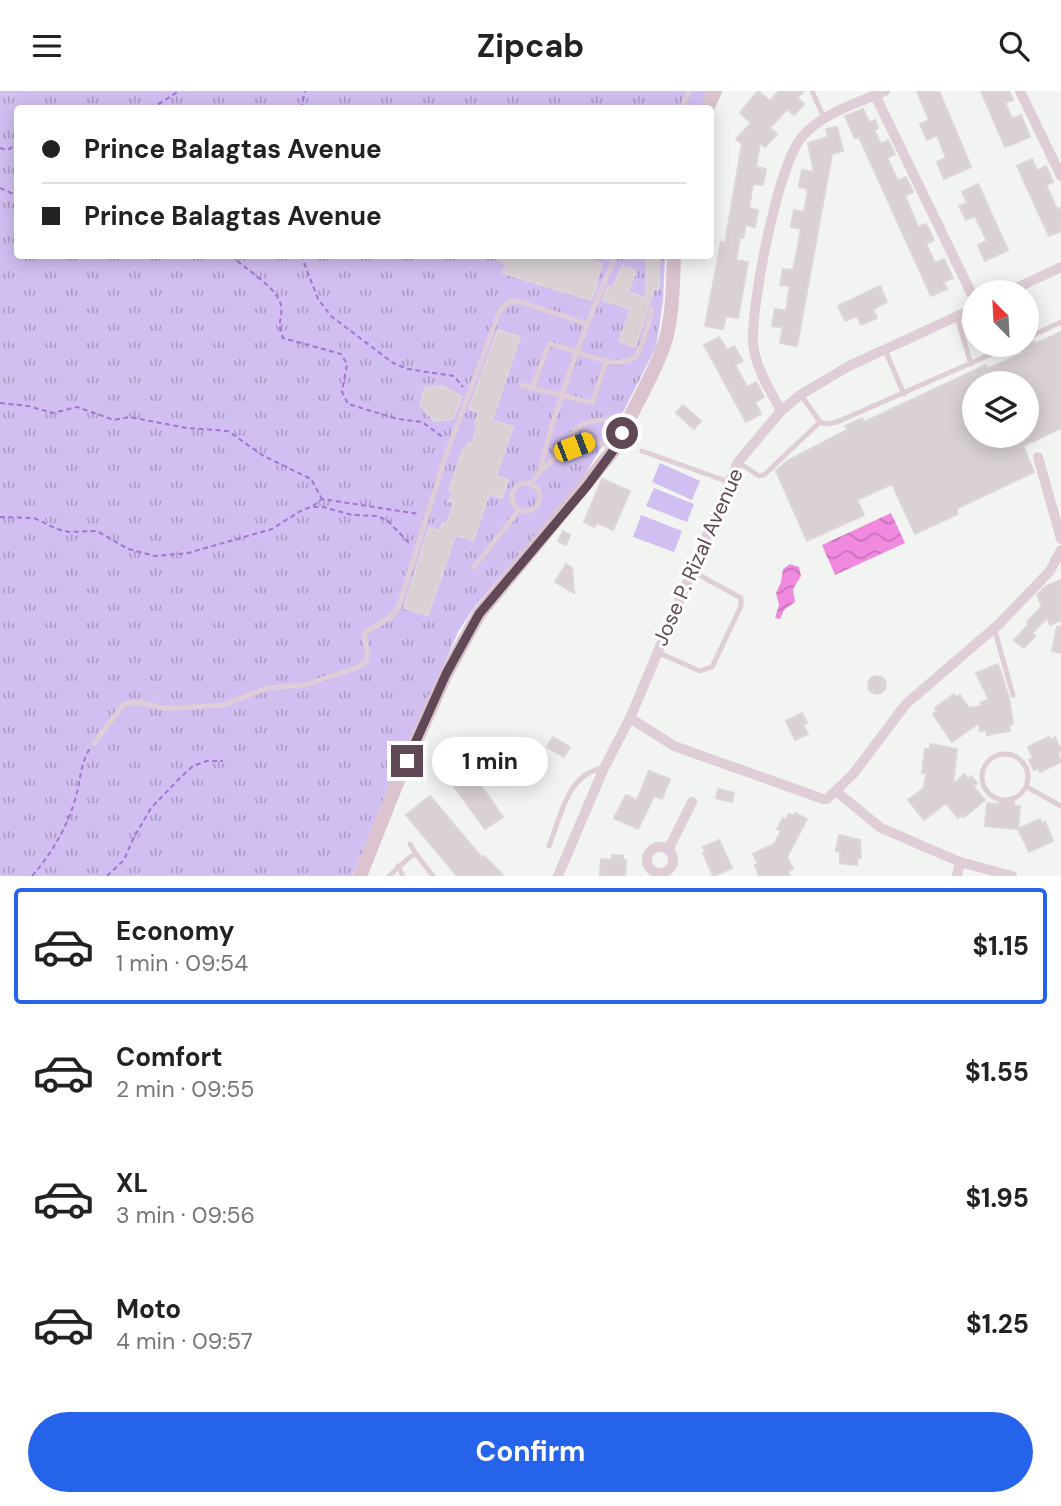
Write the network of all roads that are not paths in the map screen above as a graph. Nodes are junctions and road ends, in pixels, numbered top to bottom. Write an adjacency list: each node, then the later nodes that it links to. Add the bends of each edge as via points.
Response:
1 (812, 91): 4 (lane)
2 (1020, 91): 5 (street)
3 (880, 93): 4 (street); 9 (street)
4 (824, 118): 27 (street, via 802,137 789,159 766,245 754,321 758,365)
5 (1061, 176)
6 (614, 259): 15 (lane)
7 (674, 259): 28 (main road, via 663,347)
8 (1061, 267): 10 (street)
9 (966, 280)
10 (1033, 280)
11 (652, 309): 20 (lane, via 633,360)
12 (962, 314): 13 (street, Jose P. Rizal Avenue)
13 (957, 317): 17 (street, Jose P. Rizal Avenue); 21 (lane)
14 (1061, 322): 16 (lane)
15 (587, 324): 18 (lane); 47 (lane, via 518,301 504,305 468,394 399,606 364,636 366,662 305,685 267,688 224,705 161,708 141,702 124,704)
16 (1040, 332)
17 (885, 350): 24 (lane); 25 (street, Jose P. Rizal Avenue)
18 (579, 351): 20 (lane); 23 (lane, via 547,345); 26 (lane)
19 (985, 357): 21 (lane)
20 (606, 362): 26 (lane, via 592,403)
21 (971, 363): 24 (lane)
22 (522, 385): 23 (lane)
23 (532, 389): 26 (lane)
24 (904, 394): 29 (lane, via 836,422)
25 (800, 395): 27 (street, Jose P. Rizal Avenue); 29 (lane)
26 (561, 397): 35 (lane)
27 (781, 411): 34 (street, Jose P. Rizal Avenue)
28 (627, 420): 30 (main road); 32 (lane, via 590,421 576,427)
29 (820, 422): 34 (lane, via 764,475)
30 (616, 447): 32 (lane, via 589,441); 60 (main road, via 479,614 461,644)
31 (642, 451): 36 (lane)
32 (559, 453): 35 (lane)
33 (1038, 457): 39 (street)
34 (738, 462): 36 (street, Jose P. Rizal Avenue)
35 (539, 474): 37 (lane)
36 (729, 482): 42 (street, Jose P. Rizal Avenue)
37 (531, 483): 38 (lane, via 513,491); 38 (lane, via 538,487 540,503 527,512)
38 (519, 510): 41 (lane)
39 (1061, 539)
40 (1060, 559): 43 (street)
41 (474, 567)
42 (692, 571): 44 (street, Jose P. Rizal Avenue); 44 (lane, via 733,592 741,598 741,606 712,667 700,671)
43 (995, 628): 45 (lane); 50 (street, via 905,704)
44 (656, 652): 46 (street, Jose P. Rizal Avenue)
45 (1013, 695)
46 (630, 718): 48 (street, Jose P. Rizal Avenue); 50 (street, via 674,746 823,799)
47 (94, 743)
48 (604, 768): 54 (lane, via 573,785); 64 (street, Jose P. Rizal Avenue)
49 (1027, 787): 49 (lane, via 1027,768 1013,755 997,756 983,771 984,786 994,798 1012,800); 52 (lane)
50 (837, 792): 57 (street, via 881,828)
51 (692, 801): 55 (street)
52 (1061, 807)
53 (410, 844): 56 (lane)
54 (549, 846)
55 (668, 849): 59 (street, via 673,857 671,866); 59 (street, via 659,847 648,855 649,868)
56 (416, 854): 58 (lane); 63 (lane)
57 (960, 862): 65 (street); 66 (street)
58 (398, 866): 61 (lane); 62 (lane)
59 (656, 874)
60 (360, 876)
61 (389, 876)
62 (403, 876)
63 (433, 876)
64 (558, 876)
65 (957, 876)
66 (1012, 876)

